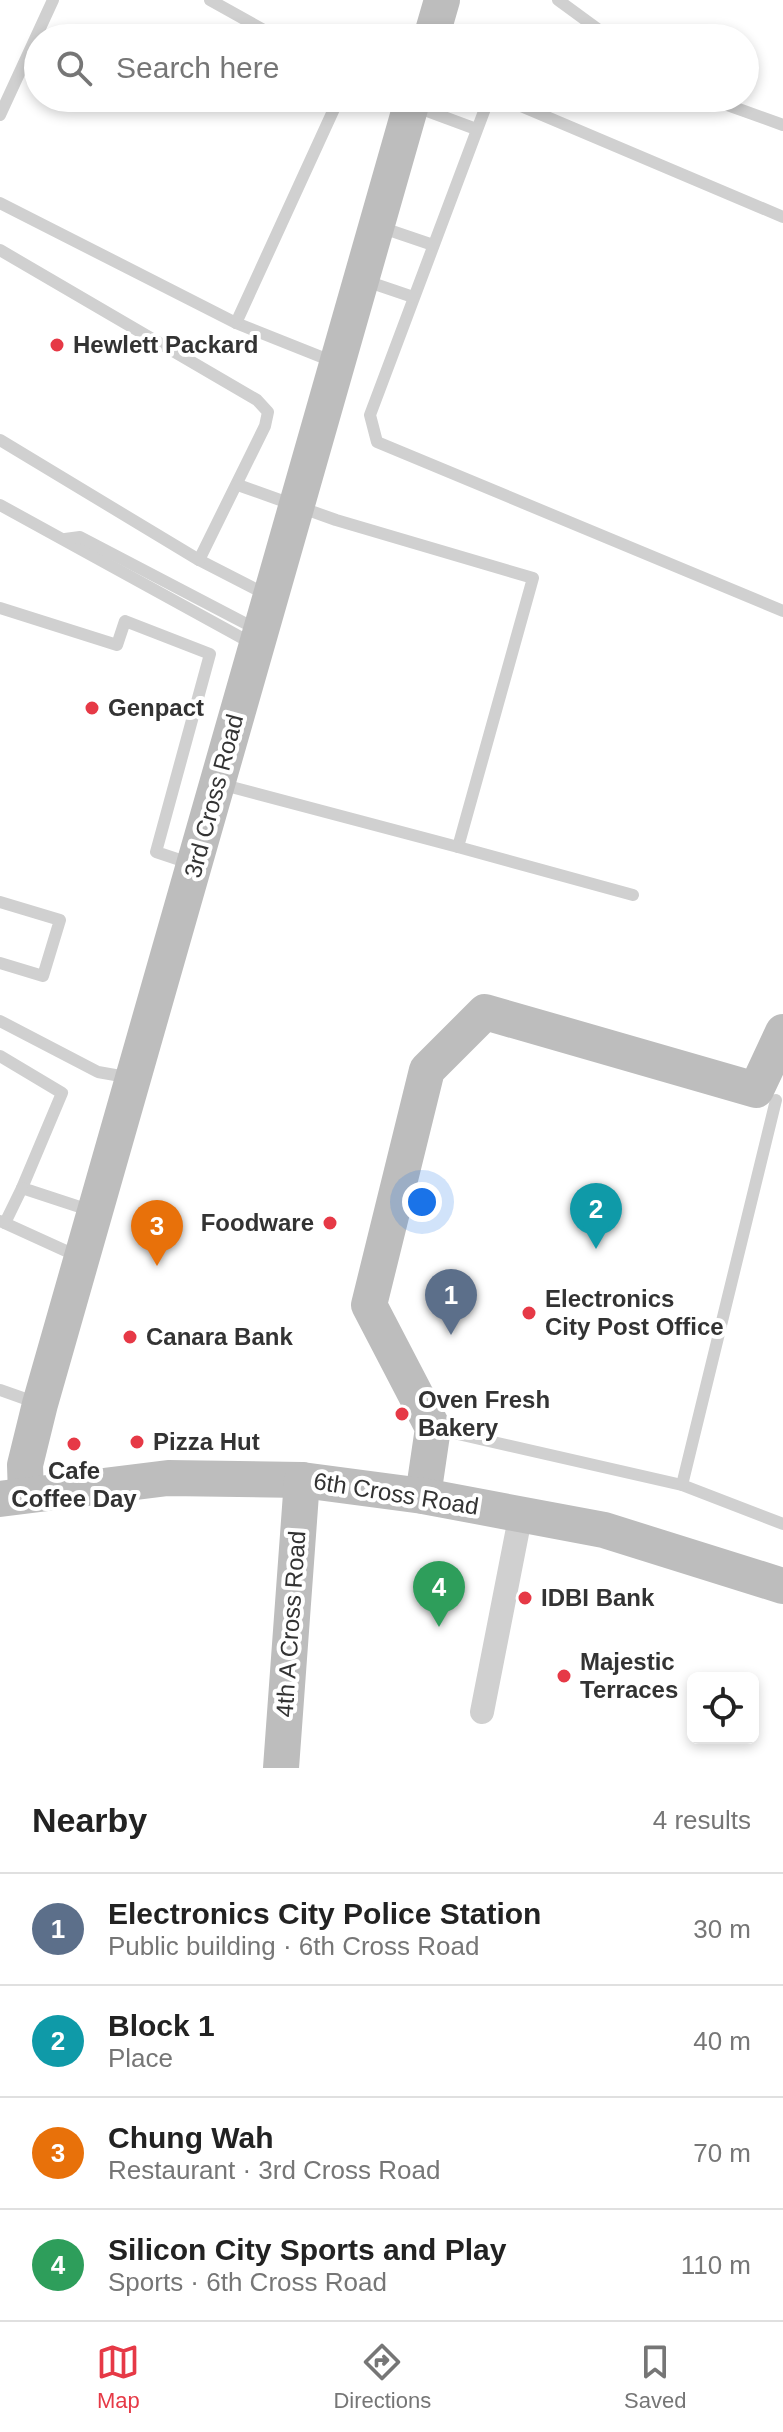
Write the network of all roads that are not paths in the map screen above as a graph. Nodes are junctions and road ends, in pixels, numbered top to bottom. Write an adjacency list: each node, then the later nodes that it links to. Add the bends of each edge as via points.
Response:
1 (53, 0): 5 (lane)
2 (210, 0): 6 (lane)
3 (442, 0): 7 (street)
4 (558, 0): 8 (lane)
5 (42, 24)
6 (253, 24)
7 (435, 24)
8 (591, 24)
9 (24, 63): 16 (lane)
10 (333, 112): 26 (lane)
11 (409, 112): 21 (street, 3rd Cross Road)
12 (437, 112): 18 (lane)
13 (483, 112): 18 (lane)
14 (535, 112): 20 (lane)
15 (747, 112): 17 (lane)
16 (0, 115)
17 (783, 125)
18 (476, 129): 22 (lane)
19 (0, 203): 26 (lane)
20 (783, 217)
21 (377, 226): 22 (lane); 24 (street, 3rd Cross Road)
22 (433, 245): 25 (lane)
23 (0, 250): 29 (lane, via 257,400 268,412 265,426)
24 (362, 279): 25 (lane); 27 (street, 3rd Cross Road)
25 (413, 297): 34 (lane, via 370,415 377,442)
26 (236, 323): 27 (lane)
27 (337, 363): 31 (street, 3rd Cross Road)
28 (0, 440): 32 (lane)
29 (238, 485): 31 (lane); 32 (lane)
30 (0, 505): 35 (lane, via 65,539 80,537)
31 (296, 507): 35 (street, 3rd Cross Road); 37 (lane, via 533,578)
32 (199, 560): 35 (lane)
33 (0, 608): 38 (lane, via 117,645 125,621 210,654 156,852)
34 (783, 611)
35 (262, 624): 36 (street, 3rd Cross Road)
36 (217, 783): 37 (lane); 38 (street, 3rd Cross Road)
37 (458, 847): 39 (lane)
38 (196, 865): 45 (street, 3rd Cross Road)
39 (633, 895)
40 (0, 902): 41 (lane, via 60,920 43,976)
41 (0, 963)
42 (0, 1021): 45 (lane, via 98,1072)
43 (783, 1032): 46 (street)
44 (0, 1056): 47 (lane, via 62,1093)
45 (135, 1079): 48 (street, 3rd Cross Road)
46 (772, 1098): 53 (street, via 485,1012 427,1070 369,1305); 55 (lane)
47 (22, 1188): 48 (lane); 49 (lane)
48 (97, 1213): 50 (street, 3rd Cross Road)
49 (3, 1222): 50 (lane)
50 (84, 1259): 52 (street, 3rd Cross Road)
51 (0, 1390): 52 (lane)
52 (40, 1404): 57 (street, 3rd Cross Road)
53 (433, 1428): 55 (lane); 56 (street)
54 (302, 1480): 56 (street, 6th Cross Road); 57 (street, 6th Cross Road, via 168,1478); 62 (street, 4th A Cross Road)
55 (682, 1485): 59 (lane)
56 (423, 1496): 58 (street, 6th Cross Road)
57 (13, 1497)
58 (521, 1513): 60 (street, 6th Cross Road, via 604,1530); 61 (street)
59 (783, 1524)
60 (783, 1586)
61 (482, 1712)
62 (281, 1768)

